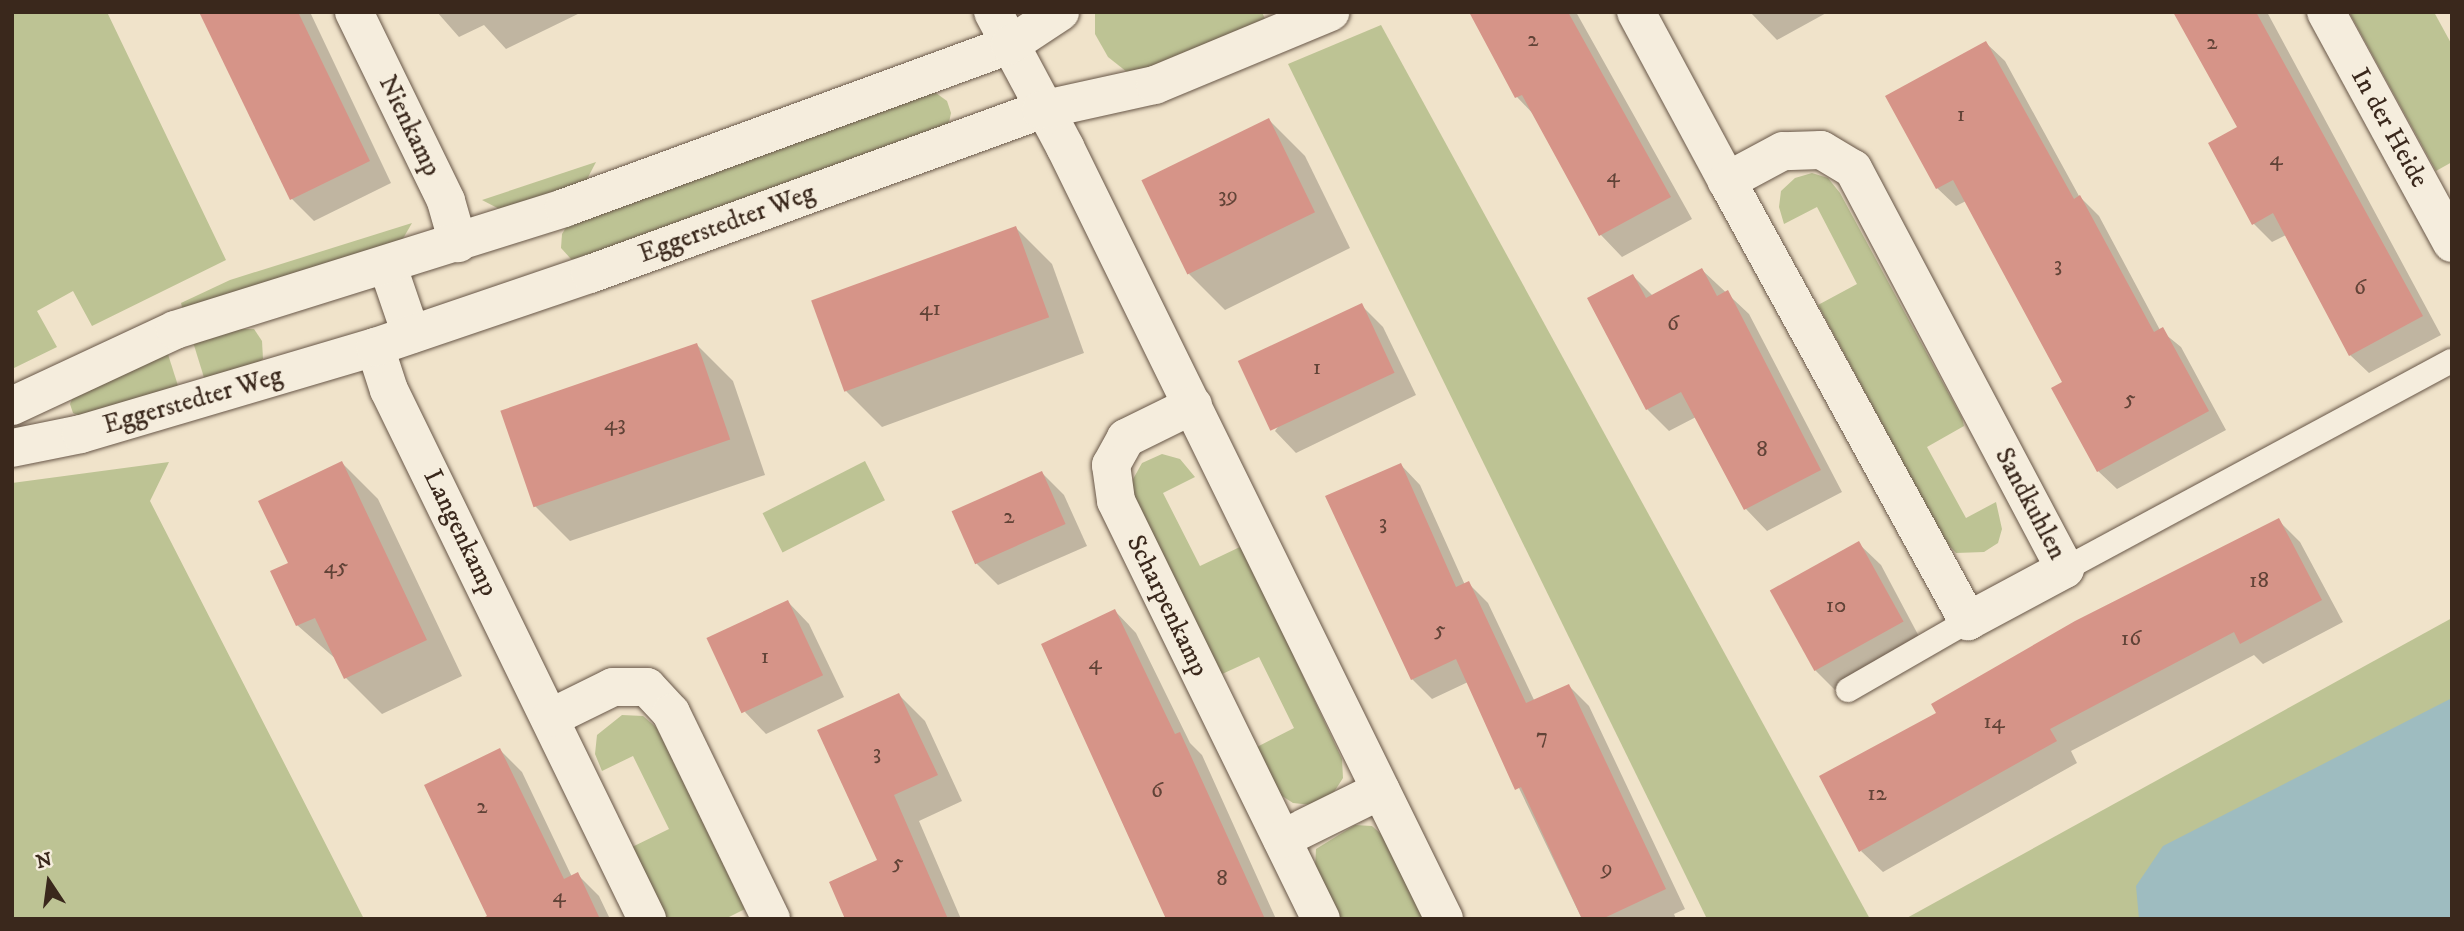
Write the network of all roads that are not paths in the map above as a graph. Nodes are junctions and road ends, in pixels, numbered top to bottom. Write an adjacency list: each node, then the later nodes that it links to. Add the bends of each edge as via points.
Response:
1 (354, 12): 9 (street, Nienkamp, via 446,201)
2 (1060, 12): 6 (street)
3 (1330, 12): 7 (street, Eggerstedter Weg, via 1156,85)
4 (1636, 12): 8 (street)
5 (2326, 12): 10 (street, In der Heide)
6 (1002, 29): 7 (street); 9 (street, via 564,208)
7 (1041, 110): 12 (street, Eggerstedter Weg); 15 (street, via 1065,147)
8 (1727, 181): 18 (street, Sandkuhlen, via 1783,151 1821,150 1853,169); 19 (street)
9 (458, 243): 11 (street)
10 (2452, 243)
11 (387, 267): 12 (street); 16 (street, via 174,330)
12 (411, 334): 13 (street, Eggerstedter Weg)
13 (375, 347): 17 (street, Eggerstedter Weg, via 81,434); 21 (street, Langenkamp, via 389,390)
14 (2452, 361): 18 (lane)
15 (1193, 405): 22 (street); 23 (street, Scharpenkamp, via 1126,438 1111,465 1115,501)
16 (12, 406)
17 (12, 448)
18 (2065, 569): 19 (street, Sandkuhlen)
19 (1968, 621): 20 (lane)
20 (1848, 690)
21 (550, 718): 24 (street, Langenkamp); 25 (street, via 613,687 647,687 671,713)
22 (1381, 790): 23 (street); 27 (street)
23 (1282, 839): 26 (street, Scharpenkamp)
24 (648, 919)
25 (771, 919)
26 (1321, 919)
27 (1444, 919)

